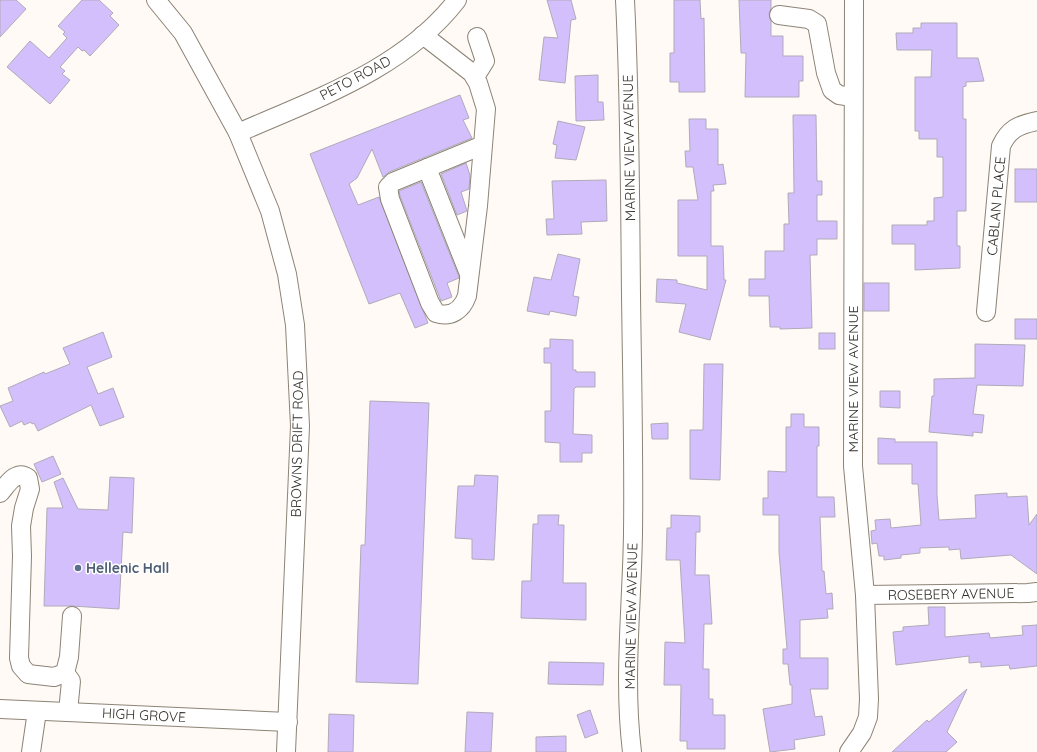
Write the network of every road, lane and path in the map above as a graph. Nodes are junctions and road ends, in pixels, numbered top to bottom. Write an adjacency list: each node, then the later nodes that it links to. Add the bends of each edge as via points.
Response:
1 (156, 0): 11 (street, BROWNS DRIFT ROAD, via 183,34)
2 (457, 0): 6 (street, PETO ROAD)
3 (625, 0): 27 (street, MARINE VIEW AVENUE, via 632,397 633,533 629,654)
4 (854, 0): 9 (street, MARINE VIEW AVENUE)
5 (779, 15): 9 (street, via 809,19 817,24 826,73 832,90 839,95)
6 (423, 35): 8 (street, via 460,62); 11 (street, PETO ROAD, via 397,55 345,86)
7 (477, 37): 8 (street, via 485,61)
8 (475, 77): 12 (street, via 486,109)
9 (853, 97): 18 (street, MARINE VIEW AVENUE, via 853,466)
10 (1037, 121): 15 (street, CABLAN PLACE, via 1027,123 1007,134 1002,146)
11 (238, 133): 24 (street, BROWNS DRIFT ROAD, via 270,212 287,274 295,325 300,426)
12 (483, 145): 13 (street); 14 (street)
13 (427, 168): 14 (street); 14 (street, via 393,182 388,187 388,193 436,313 448,315 461,309 467,296)
14 (470, 276)
15 (986, 312)
16 (0, 493): 20 (street, via 15,477 23,475 28,478 30,489 21,526 21,666 31,675 54,677)
17 (1037, 592): 18 (street, ROSEBERY AVENUE)
18 (865, 595): 28 (street, MARINE VIEW AVENUE, via 868,716 862,733)
19 (72, 616): 20 (street, via 69,657)
20 (65, 673): 23 (street, via 71,680)
21 (0, 709): 22 (street, HIGH GROVE)
22 (37, 711): 23 (street, HIGH GROVE); 25 (street)
23 (68, 712): 24 (street, HIGH GROVE)
24 (288, 722): 26 (street, BROWNS DRIFT ROAD)
25 (32, 744)
26 (286, 752)
27 (632, 752)
28 (849, 752)

